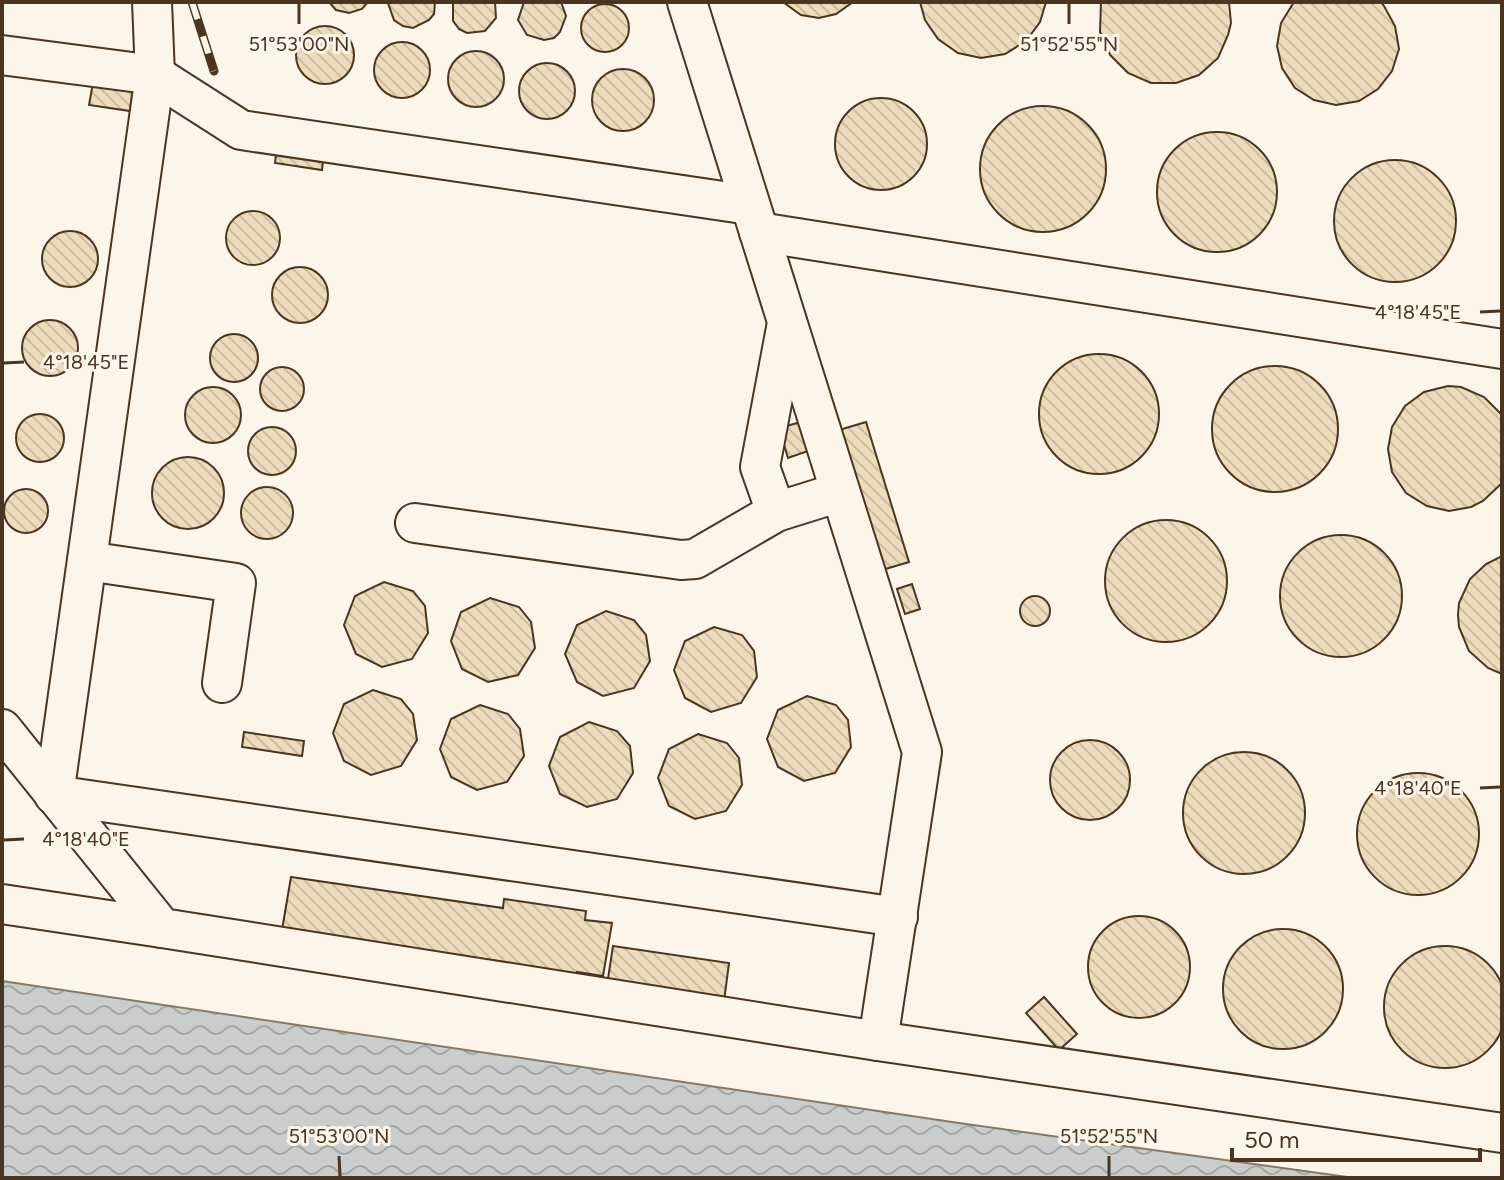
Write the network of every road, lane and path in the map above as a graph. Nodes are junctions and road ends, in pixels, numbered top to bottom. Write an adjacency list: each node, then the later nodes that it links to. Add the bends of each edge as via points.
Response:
1 (152, 2): 4 (lane)
2 (687, 2): 5 (lane)
3 (2, 55): 4 (lane)
4 (155, 75): 5 (lane, via 241,130); 11 (lane)
5 (754, 218): 6 (lane); 7 (lane)
6 (787, 322): 8 (lane); 9 (lane, via 760,467)
7 (1502, 349)
8 (840, 492): 9 (lane); 16 (lane, via 922,752)
9 (776, 512): 10 (lane, via 708,553 681,560)
10 (415, 523)
11 (87, 561): 12 (lane, via 236,583); 14 (lane)
12 (222, 683)
13 (2, 729): 14 (lane)
14 (54, 795): 16 (lane); 17 (lane)
15 (2, 904): 17 (lane)
16 (898, 917): 18 (lane)
17 (162, 928): 18 (lane)
18 (878, 1041): 19 (lane)
19 (1502, 1133)

